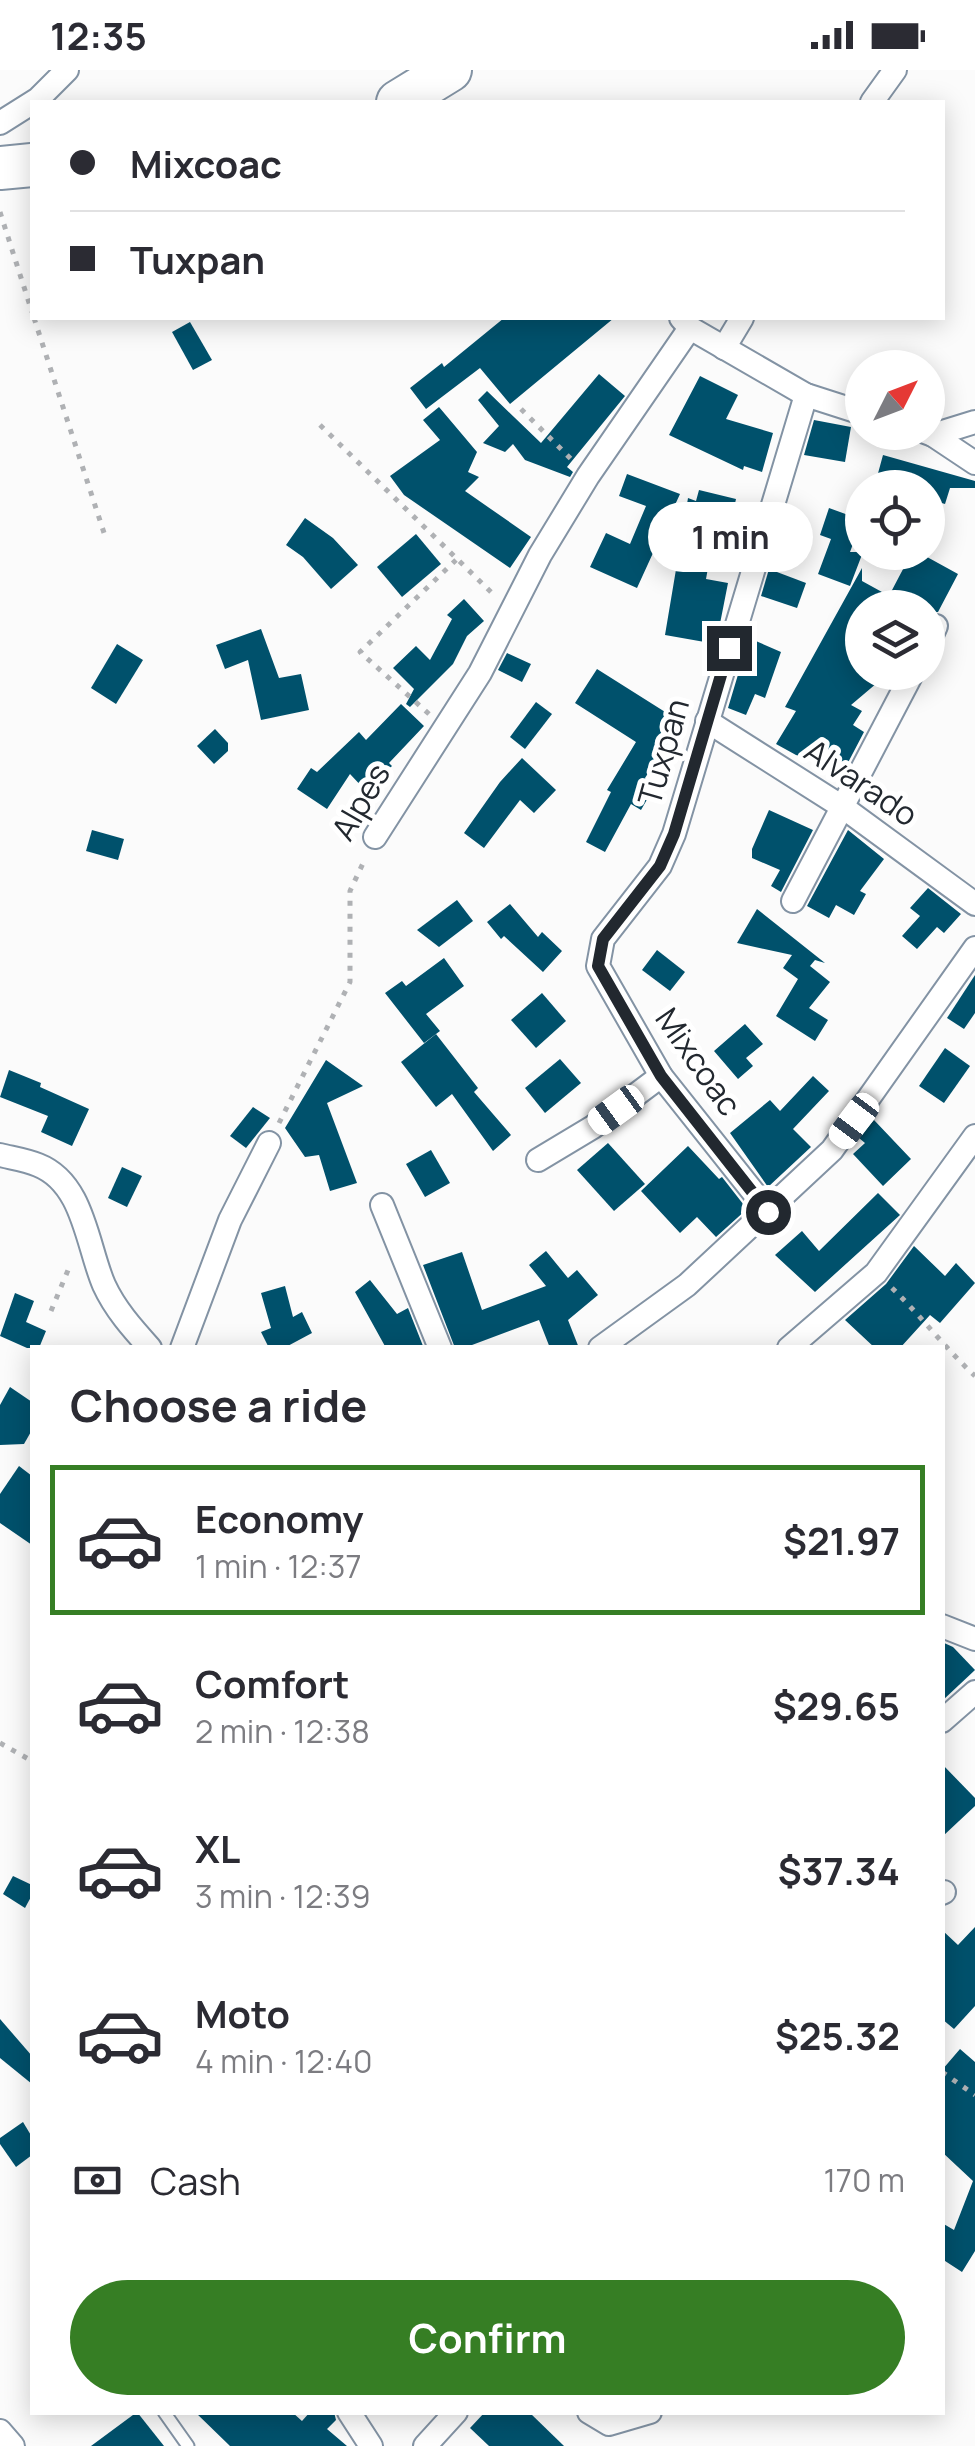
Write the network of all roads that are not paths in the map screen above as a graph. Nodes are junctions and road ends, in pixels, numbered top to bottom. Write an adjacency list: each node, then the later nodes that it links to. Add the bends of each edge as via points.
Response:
1 (67, 70): 4 (street)
2 (450, 70): 5 (highway)
3 (894, 70): 6 (street)
4 (35, 100)
5 (401, 100)
6 (873, 100)
7 (30, 103): 8 (street)
8 (0, 123)
9 (30, 165): 10 (highway)
10 (0, 168)
11 (741, 320): 13 (street)
12 (686, 323): 13 (street); 23 (street, Alpes, via 540,555 446,730)
13 (724, 348): 14 (street)
14 (806, 395): 15 (street); 21 (street, Tuxpan)
15 (845, 408)
16 (975, 422): 17 (street)
17 (945, 430)
18 (945, 444): 19 (street)
19 (975, 463)
20 (904, 690): 22 (street)
21 (707, 721): 22 (street, Alvarado); 26 (street, Tuxpan, via 660,866)
22 (844, 808): 24 (street); 25 (street, Alvarado)
23 (375, 838)
24 (792, 901)
25 (975, 904)
26 (603, 939): 28 (street, Mixcoac, via 598,966)
27 (975, 948): 34 (street, via 832,1150)
28 (661, 1076): 32 (street); 34 (street, Mixcoac)
29 (975, 1136): 39 (street, via 876,1273)
30 (269, 1143): 36 (street, via 230,1220)
31 (0, 1155): 35 (street, via 42,1166 70,1192 103,1283)
32 (538, 1160)
33 (382, 1205): 37 (street)
34 (768, 1212): 38 (street, via 687,1285)
35 (147, 1345)
36 (183, 1345)
37 (439, 1345)
38 (604, 1345)
39 (792, 1345)
40 (945, 1627): 41 (street)
41 (975, 1639)
42 (975, 1692): 43 (street)
43 (945, 1717)
44 (166, 2415): 51 (lane)
45 (351, 2415): 52 (street)
46 (453, 2415): 53 (street)
47 (594, 2415): 48 (street, via 610,2424)
48 (640, 2415)
49 (0, 2431): 50 (street)
50 (13, 2446)
51 (188, 2446)
52 (372, 2446)
53 (426, 2446)

